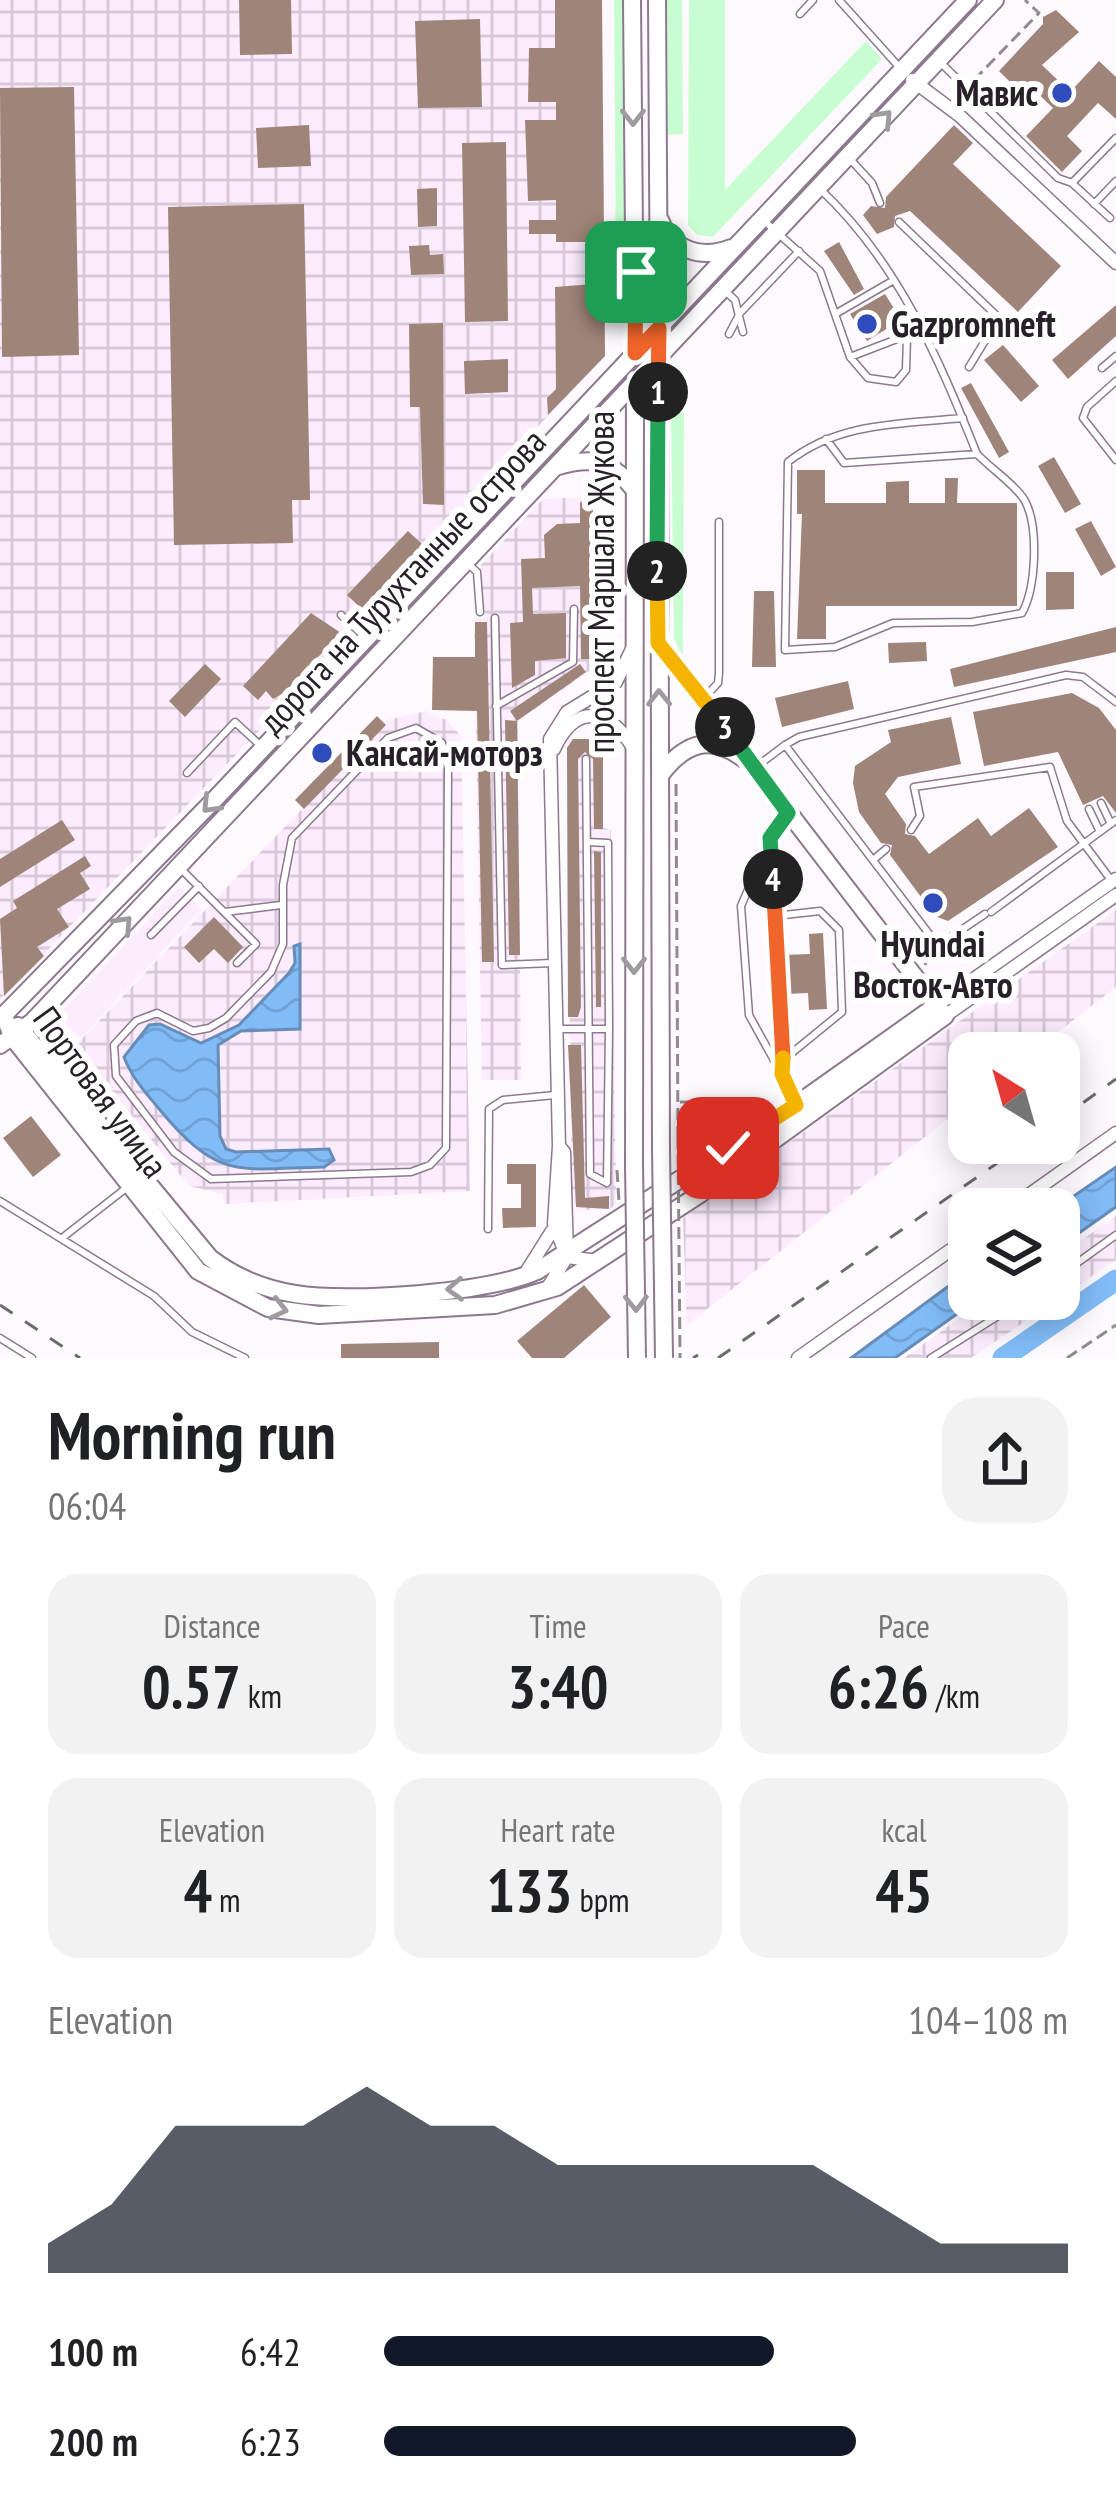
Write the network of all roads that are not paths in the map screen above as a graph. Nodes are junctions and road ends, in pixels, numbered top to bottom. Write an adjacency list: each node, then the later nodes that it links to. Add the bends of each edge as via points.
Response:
1 (632, 0): 36 (street, проспект Маршала Жукова, one-way to 36)
2 (657, 0): 21 (street, проспект Маршала Жукова)
3 (813, 0): 9 (lane)
4 (839, 0): 8 (lane)
5 (856, 0): 8 (lane)
6 (968, 0): 11 (street, дорога на Турухтанные острова)
7 (995, 0): 10 (street, дорога на Турухтанные острова)
8 (850, 10): 11 (lane)
9 (800, 14)
10 (938, 61): 12 (street, дорога на Турухтанные острова); 17 (lane)
11 (902, 70): 12 (street); 15 (street, дорога на Турухтанные острова)
12 (916, 84): 14 (street, дорога на Турухтанные острова, one-way to 12); 26 (street)
13 (1116, 138): 17 (lane)
14 (847, 157): 15 (street, дорога на Турухтанные острова); 18 (lane)
15 (812, 181): 23 (street, дорога на Турухтанные острова); 27 (lane, via 865,235)
16 (1116, 181): 19 (lane)
17 (1072, 183): 19 (lane)
18 (880, 203)
19 (1094, 204): 20 (lane)
20 (1110, 218)
21 (659, 219): 24 (street, via 666,236 690,251); 31 (street, проспект Маршала Жукова)
22 (899, 222): 40 (lane, via 999,318)
23 (769, 226): 24 (street, дорога на Турухтанные острова); 25 (lane); 28 (street, дорога на Турухтанные острова)
24 (739, 244): 31 (street, дорога на Турухтанные острова)
25 (799, 250): 29 (lane); 30 (lane, via 820,271)
26 (1115, 260)
27 (894, 280): 30 (lane); 32 (lane)
28 (722, 289): 29 (lane); 37 (street, дорога на Турухтанные острова)
29 (740, 313): 33 (lane); 34 (lane)
30 (837, 313): 39 (lane)
31 (659, 328): 36 (street, дорога на Турухтанные острова); 37 (street, проспект Маршала Жукова)
32 (923, 329): 35 (lane); 44 (lane)
33 (743, 332)
34 (729, 334)
35 (907, 335): 39 (lane); 39 (lane, via 906,370 896,382 868,378)
36 (635, 353): 42 (street, проспект Маршала Жукова); 57 (street, дорога на Турухтанные острова)
37 (659, 356): 42 (street, дорога на Турухтанные острова); 56 (street, проспект Маршала Жукова)
38 (1116, 356): 41 (lane)
39 (850, 357)
40 (969, 368)
41 (1102, 368)
42 (634, 381): 48 (street, дорога на Турухтанные острова); 49 (street, проспект Маршала Жукова)
43 (1116, 381): 47 (lane, via 1083,418)
44 (963, 418): 45 (lane); 46 (lane)
45 (826, 439): 46 (lane, via 844,464); 46 (lane, via 788,462 784,650 835,647 893,623 1022,613 1032,549 1024,499)
46 (977, 454)
47 (1116, 460)
48 (555, 467): 49 (street, via 596,460); 51 (street, дорога на Турухтанные острова)
49 (633, 488): 58 (street, проспект Маршала Жукова)
50 (719, 522): 59 (lane, via 719,673)
51 (465, 561): 53 (lane, via 477,572); 57 (street, дорога на Турухтанные острова)
52 (574, 609): 61 (lane, via 573,662)
53 (480, 612)
54 (341, 615): 57 (lane)
55 (494, 618): 61 (lane)
56 (658, 643): 59 (street); 69 (street, проспект Маршала Жукова, one-way to 56)
57 (374, 645): 64 (street, дорога на Турухтанные острова); 81 (street, дорога на Турухтанные острова)
58 (633, 648): 63 (street, проспект Маршала Жукова); 65 (street, via 616,682 557,722)
59 (703, 699): 67 (street)
60 (1116, 702): 62 (lane, via 1083,677 1066,675)
61 (496, 706): 88 (lane, via 502,965)
62 (785, 745): 67 (lane); 80 (lane)
63 (632, 746): 65 (street, via 609,717 591,713 570,722); 123 (street, проспект Маршала Жукова, one-way to 123, bridge, via 626,1169)
64 (264, 748): 68 (lane, via 235,722); 91 (street, дорога на Турухтанные острова, one-way to 91)
65 (554, 750): 88 (street)
66 (586, 759): 77 (lane)
67 (750, 765): 69 (street, via 702,742 675,756); 72 (street)
68 (188, 772)
69 (668, 773): 124 (street, проспект Маршала Жукова, bridge)
70 (1101, 803): 73 (lane)
71 (1090, 809): 75 (lane)
72 (788, 813): 76 (lane); 90 (street)
73 (1114, 822): 75 (lane)
74 (911, 830): 78 (lane, via 920,816 914,787 1050,767 1067,820)
75 (1100, 832): 78 (lane)
76 (770, 838): 86 (lane); 97 (lane, via 741,906 749,1015)
77 (587, 842): 92 (lane); 94 (lane, via 608,843)
78 (1085, 845): 80 (lane, via 945,941 933,939); 82 (lane)
79 (886, 849): 80 (lane)
80 (873, 860)
81 (178, 867): 83 (lane); 95 (street, дорога на Турухтанные острова, one-way to 81)
82 (1115, 885): 90 (street, Портовая улица)
83 (199, 886): 85 (lane); 87 (lane)
84 (283, 905): 84 (lane, via 292,838 388,738 416,728 435,735 448,768 449,1122 446,1148 430,1165 378,1175 211,1179 174,1152 116,1076 114,1045 147,1015 193,1031 226,1018 280,959); 85 (lane)
85 (225, 912): 89 (lane, via 256,944)
86 (776, 916): 96 (lane); 96 (lane, via 820,911 838,930 842,1012)
87 (151, 935)
88 (555, 962): 93 (street)
89 (237, 964)
90 (941, 1010): 100 (street, Портовая улица)
91 (2, 1017): 95 (street, Портовая улица)
92 (589, 1028): 93 (lane); 94 (lane); 94 (lane, via 590,1174 608,1183)
93 (555, 1029): 98 (street)
94 (609, 1029)
95 (12, 1037): 104 (street, Портовая улица)
96 (782, 1060): 97 (lane)
97 (782, 1074): 100 (lane)
98 (557, 1095): 103 (street); 109 (lane, via 502,1100 489,1109)
99 (723, 1102): 102 (lane)
100 (800, 1110): 102 (street, Портовая улица); 115 (street, Портовая улица)
101 (1116, 1133): 105 (street)
102 (726, 1144): 110 (street, Портовая улица)
103 (559, 1146): 107 (street); 108 (street)
104 (134, 1182): 112 (lane); 117 (street, Портовая улица, one-way to 104, via 358,1294 275,1290 227,1272); 118 (street, Портовая улица, one-way to 118, via 198,1271 268,1308 319,1315)
105 (1039, 1188)
106 (0, 1201): 112 (lane)
107 (567, 1214): 110 (street, via 580,1227); 114 (street)
108 (554, 1224): 114 (street); 117 (street)
109 (488, 1228)
110 (603, 1231): 114 (street, Портовая улица)
111 (1116, 1235): 116 (lane)
112 (62, 1238): 122 (lane, via 154,1296 192,1332)
113 (948, 1252): 125 (street)
114 (566, 1255): 115 (street); 117 (street, Портовая улица); 118 (street)
115 (602, 1261): 118 (street, Портовая улица)
116 (1080, 1261)
117 (523, 1277)
118 (538, 1296)
119 (992, 1320): 126 (lane)
120 (0, 1337): 121 (lane)
121 (32, 1358)
122 (245, 1358)
123 (637, 1358)
124 (664, 1358)
125 (798, 1358)
126 (932, 1358)

